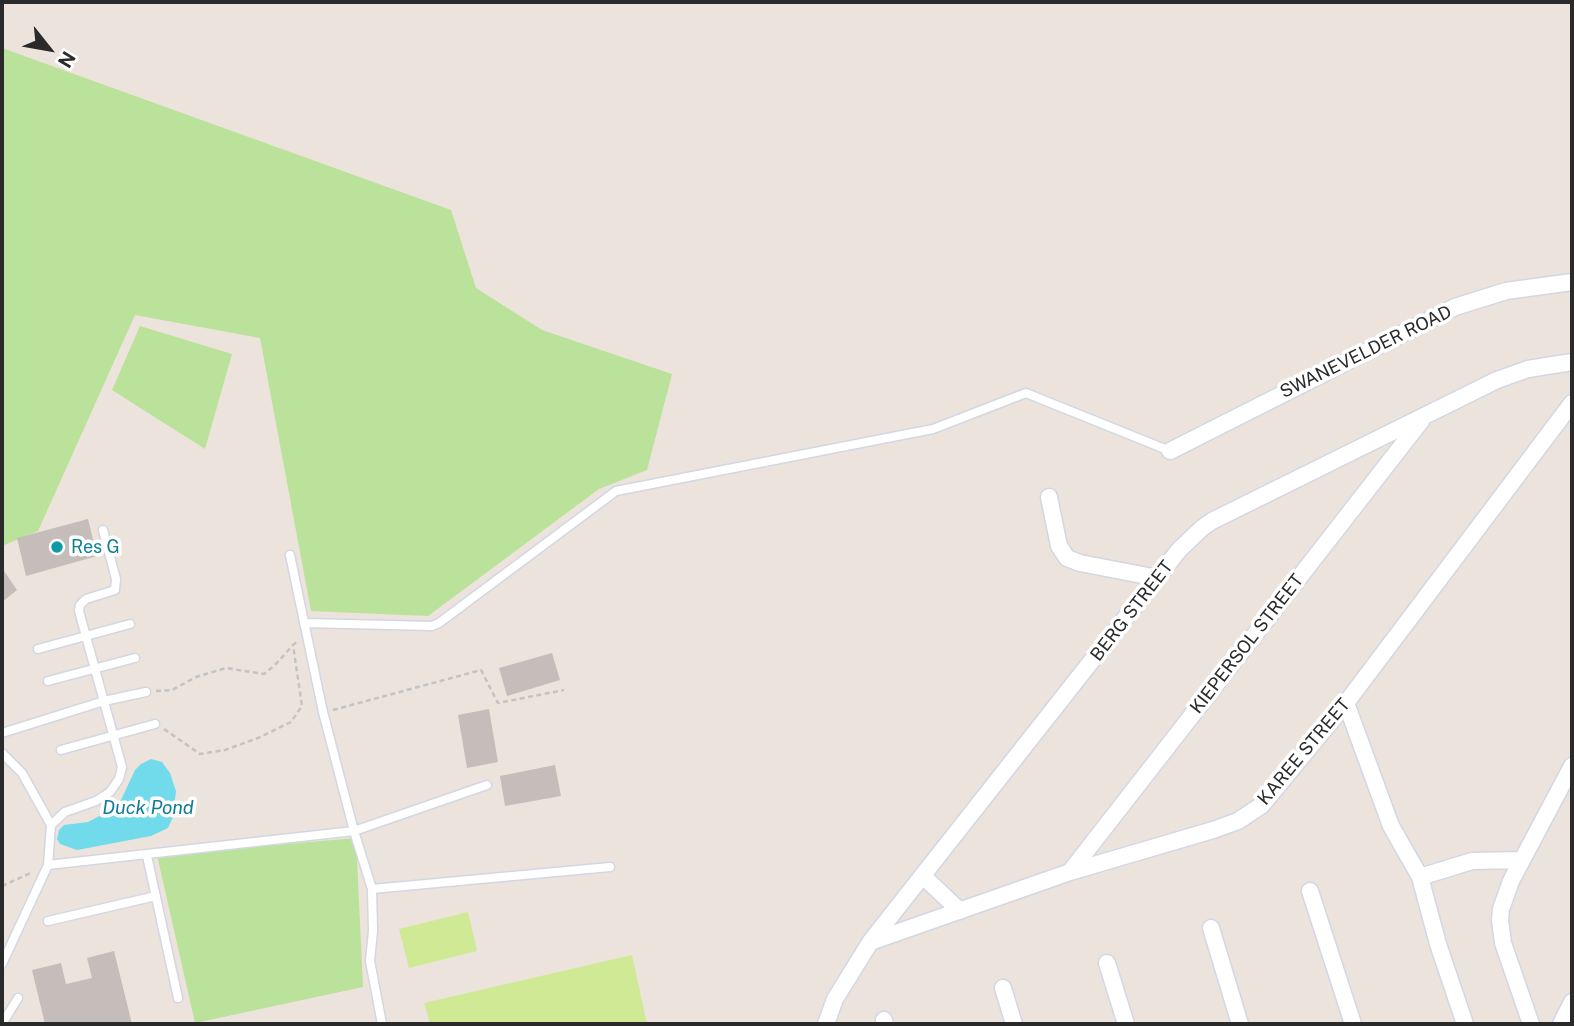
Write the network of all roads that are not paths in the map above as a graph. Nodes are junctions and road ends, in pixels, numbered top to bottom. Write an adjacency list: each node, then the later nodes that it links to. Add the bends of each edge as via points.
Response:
1 (1572, 285): 5 (street, SWANEVELDER ROAD, via 1506,291 1455,307)
2 (1572, 362): 4 (street, BERG STREET, via 1513,374)
3 (1572, 403): 19 (street, KAREE STREET)
4 (1425, 416): 9 (street, BERG STREET, via 1212,521 1191,538); 33 (street, KIEPERSOL STREET)
5 (1170, 451): 10 (lane, via 1026,393 933,429 616,492 432,626)
6 (1049, 497): 9 (street, via 1059,546 1067,558)
7 (103, 530): 12 (lane, via 116,585 112,593 86,599 80,605)
8 (290, 555): 10 (lane)
9 (1158, 578): 34 (street, BERG STREET)
10 (304, 623): 28 (lane)
11 (130, 624): 12 (lane)
12 (86, 637): 13 (lane); 15 (lane)
13 (38, 649)
14 (135, 658): 15 (lane)
15 (95, 668): 16 (lane); 18 (lane)
16 (48, 681)
17 (146, 692): 18 (lane)
18 (104, 701): 21 (lane); 22 (lane)
19 (1346, 703): 33 (street, KAREE STREET, via 1274,792 1250,814 1213,831); 35 (street, via 1391,826)
20 (155, 724): 22 (lane)
21 (2, 733)
22 (114, 735): 23 (lane); 27 (lane, via 122,767 110,792 65,813)
23 (61, 750)
24 (2, 753): 27 (lane, via 22,773)
25 (1572, 766): 30 (street)
26 (486, 785): 28 (lane)
27 (51, 825): 31 (lane)
28 (354, 831): 29 (lane); 36 (lane)
29 (147, 856): 31 (lane); 38 (lane)
30 (1521, 860): 35 (street, via 1472,862); 57 (street, via 1504,897 1500,920 1503,943)
31 (48, 865): 44 (lane)
32 (610, 867): 36 (lane)
33 (1070, 872): 39 (street, KAREE STREET)
34 (923, 876): 39 (street); 42 (street, BERG STREET)
35 (1420, 877): 56 (street)
36 (372, 889): 50 (lane, via 370,961)
37 (1310, 891): 55 (street)
38 (156, 896): 40 (lane); 47 (lane)
39 (960, 911): 42 (street, KAREE STREET)
40 (48, 921)
41 (1211, 928): 54 (street)
42 (871, 941): 51 (street, BERG STREET, via 835,999)
43 (1107, 963): 53 (street)
44 (2, 964)
45 (1003, 988): 52 (street)
46 (18, 998): 49 (lane)
47 (178, 998)
48 (1572, 1002): 58 (street)
49 (2, 1024)
50 (382, 1024)
51 (826, 1024)
52 (1014, 1024)
53 (1126, 1024)
54 (1240, 1024)
55 (1353, 1024)
56 (1465, 1024)
57 (1531, 1024)
58 (1561, 1024)

